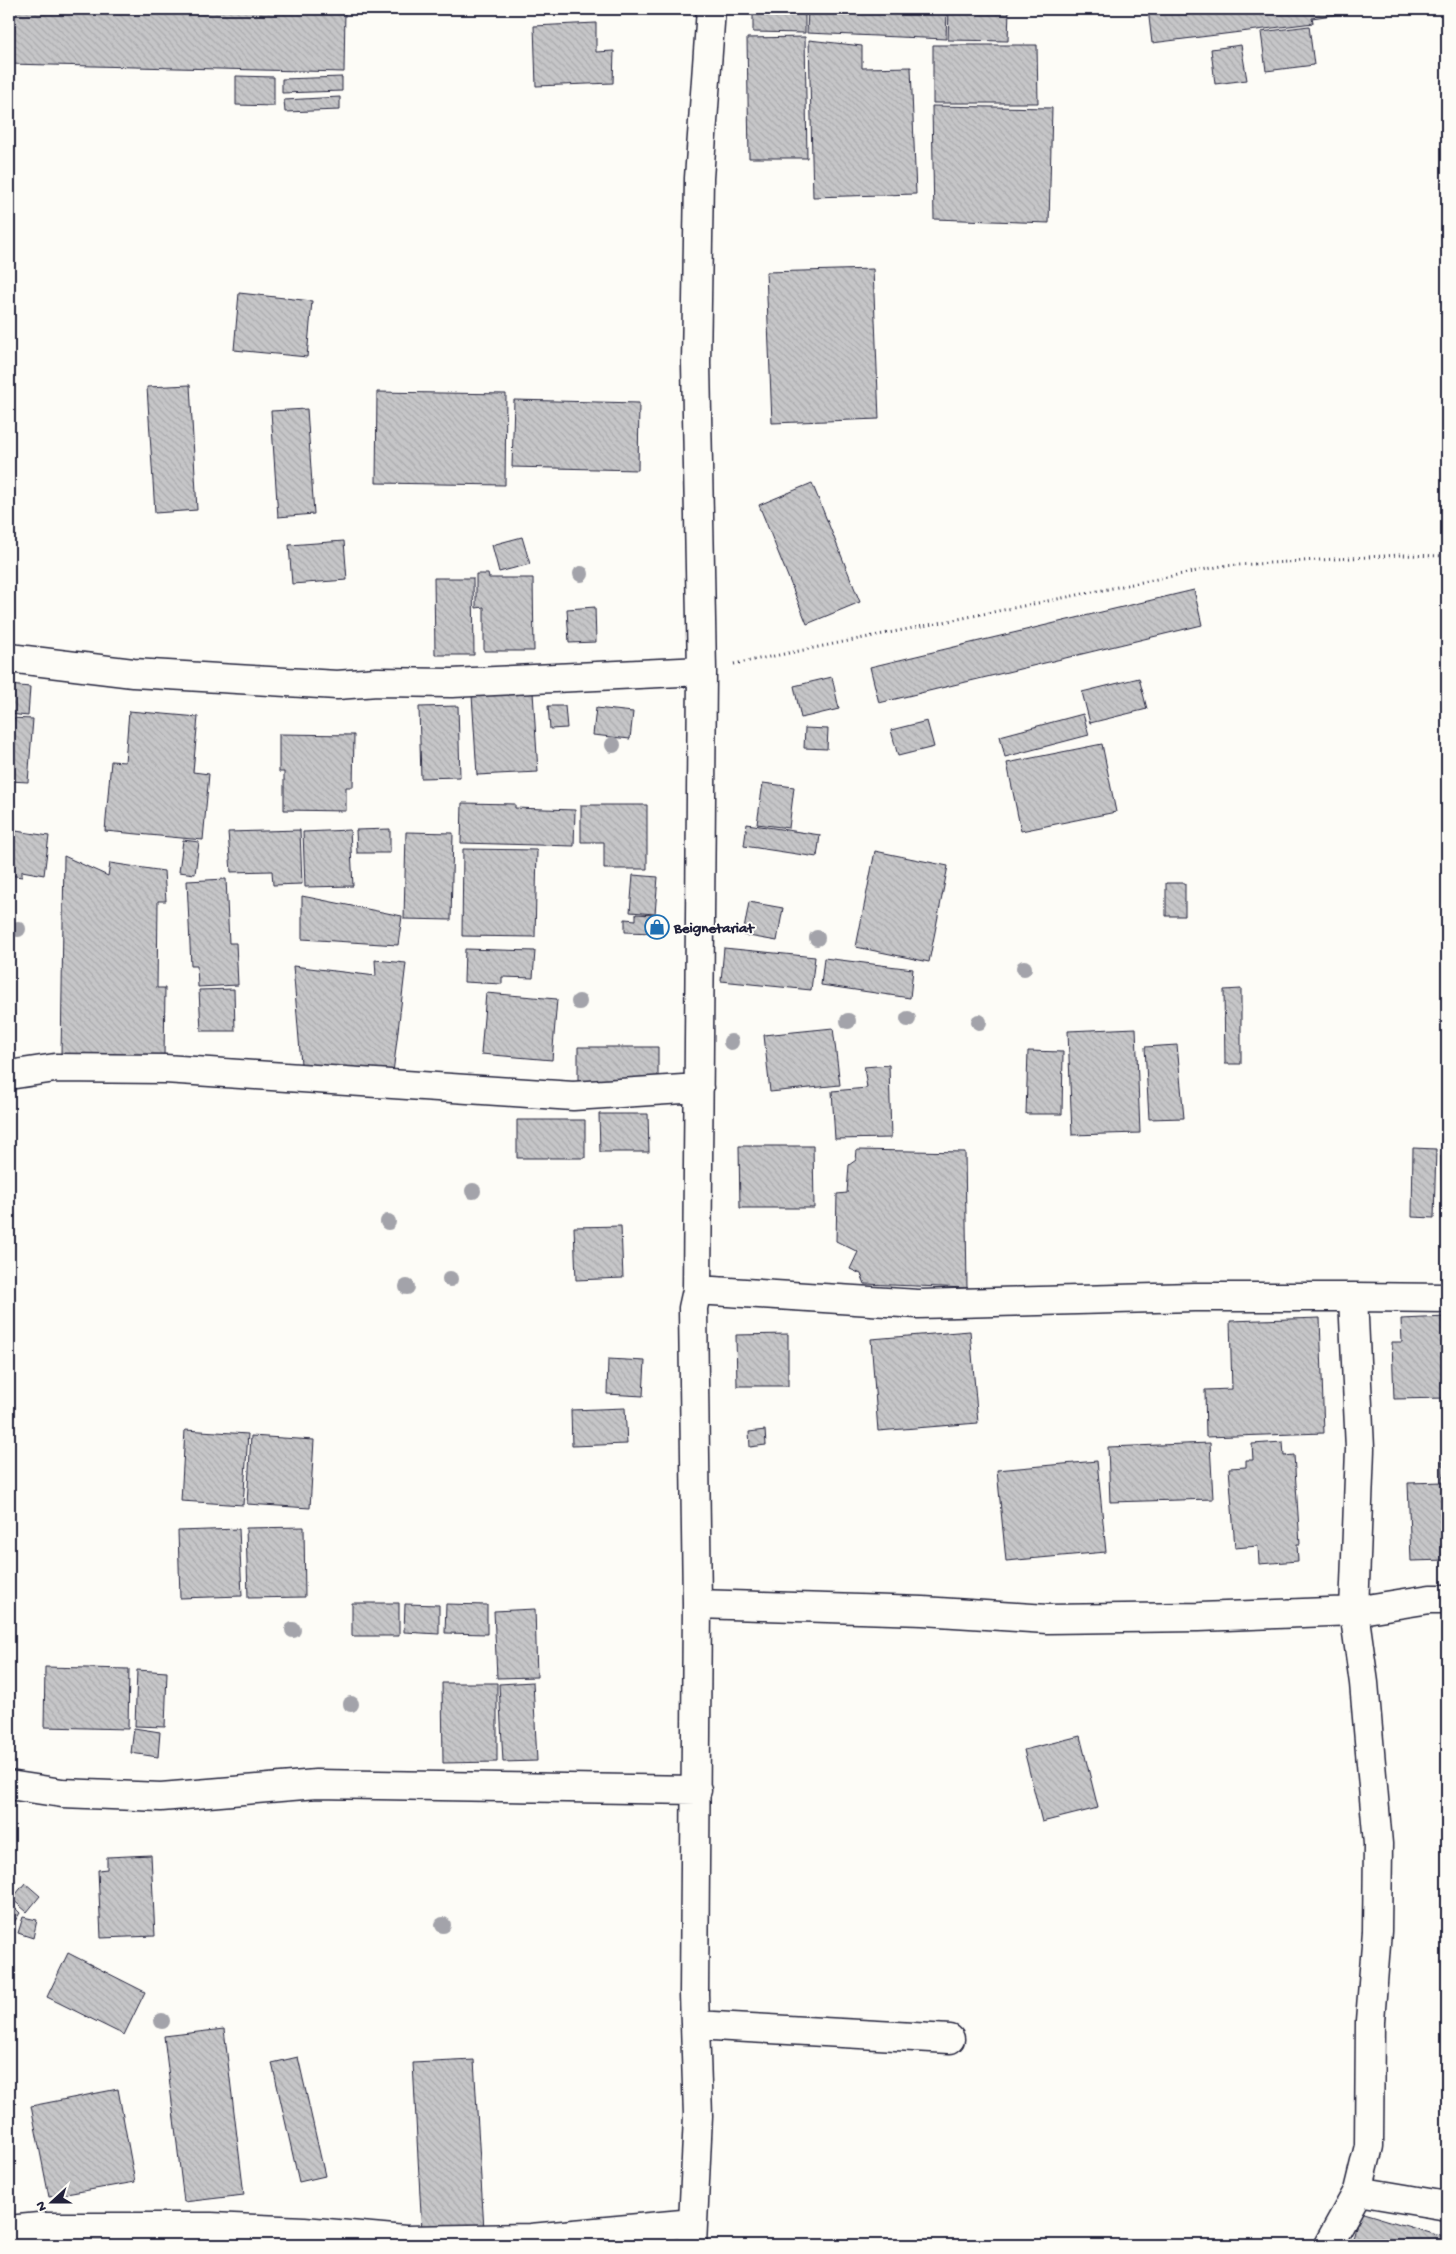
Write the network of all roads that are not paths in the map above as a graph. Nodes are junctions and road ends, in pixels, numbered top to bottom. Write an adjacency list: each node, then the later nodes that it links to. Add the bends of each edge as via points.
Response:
1 (711, 9): 3 (street, via 699,178 696,363)
2 (9, 658): 3 (street, via 133,673 337,684 452,683)
3 (702, 671): 5 (street)
4 (9, 1075): 5 (street, via 55,1068 165,1069 573,1096)
5 (699, 1088): 6 (street)
6 (697, 1290): 7 (street, via 918,1304); 10 (street, via 693,1308)
7 (1353, 1296): 8 (street); 11 (street, via 1360,1449)
8 (1447, 1298)
9 (1447, 1599): 11 (street)
10 (697, 1604): 11 (street, via 904,1610 1047,1619 1199,1618); 13 (street)
11 (1354, 1611): 16 (street, via 1364,1683 1378,1844 1377,1931 1370,2021 1369,2146)
12 (9, 1785): 13 (street, via 62,1793 161,1797 316,1784)
13 (697, 1790): 14 (street)
14 (695, 2025): 15 (street); 19 (street, via 698,2116)
15 (950, 2039)
16 (1358, 2192): 17 (street); 21 (street)
17 (1447, 2206)
18 (9, 2230): 20 (street, via 39,2228)
19 (693, 2234): 20 (street, via 406,2240 211,2227)
20 (118, 2237)
21 (1328, 2245)

